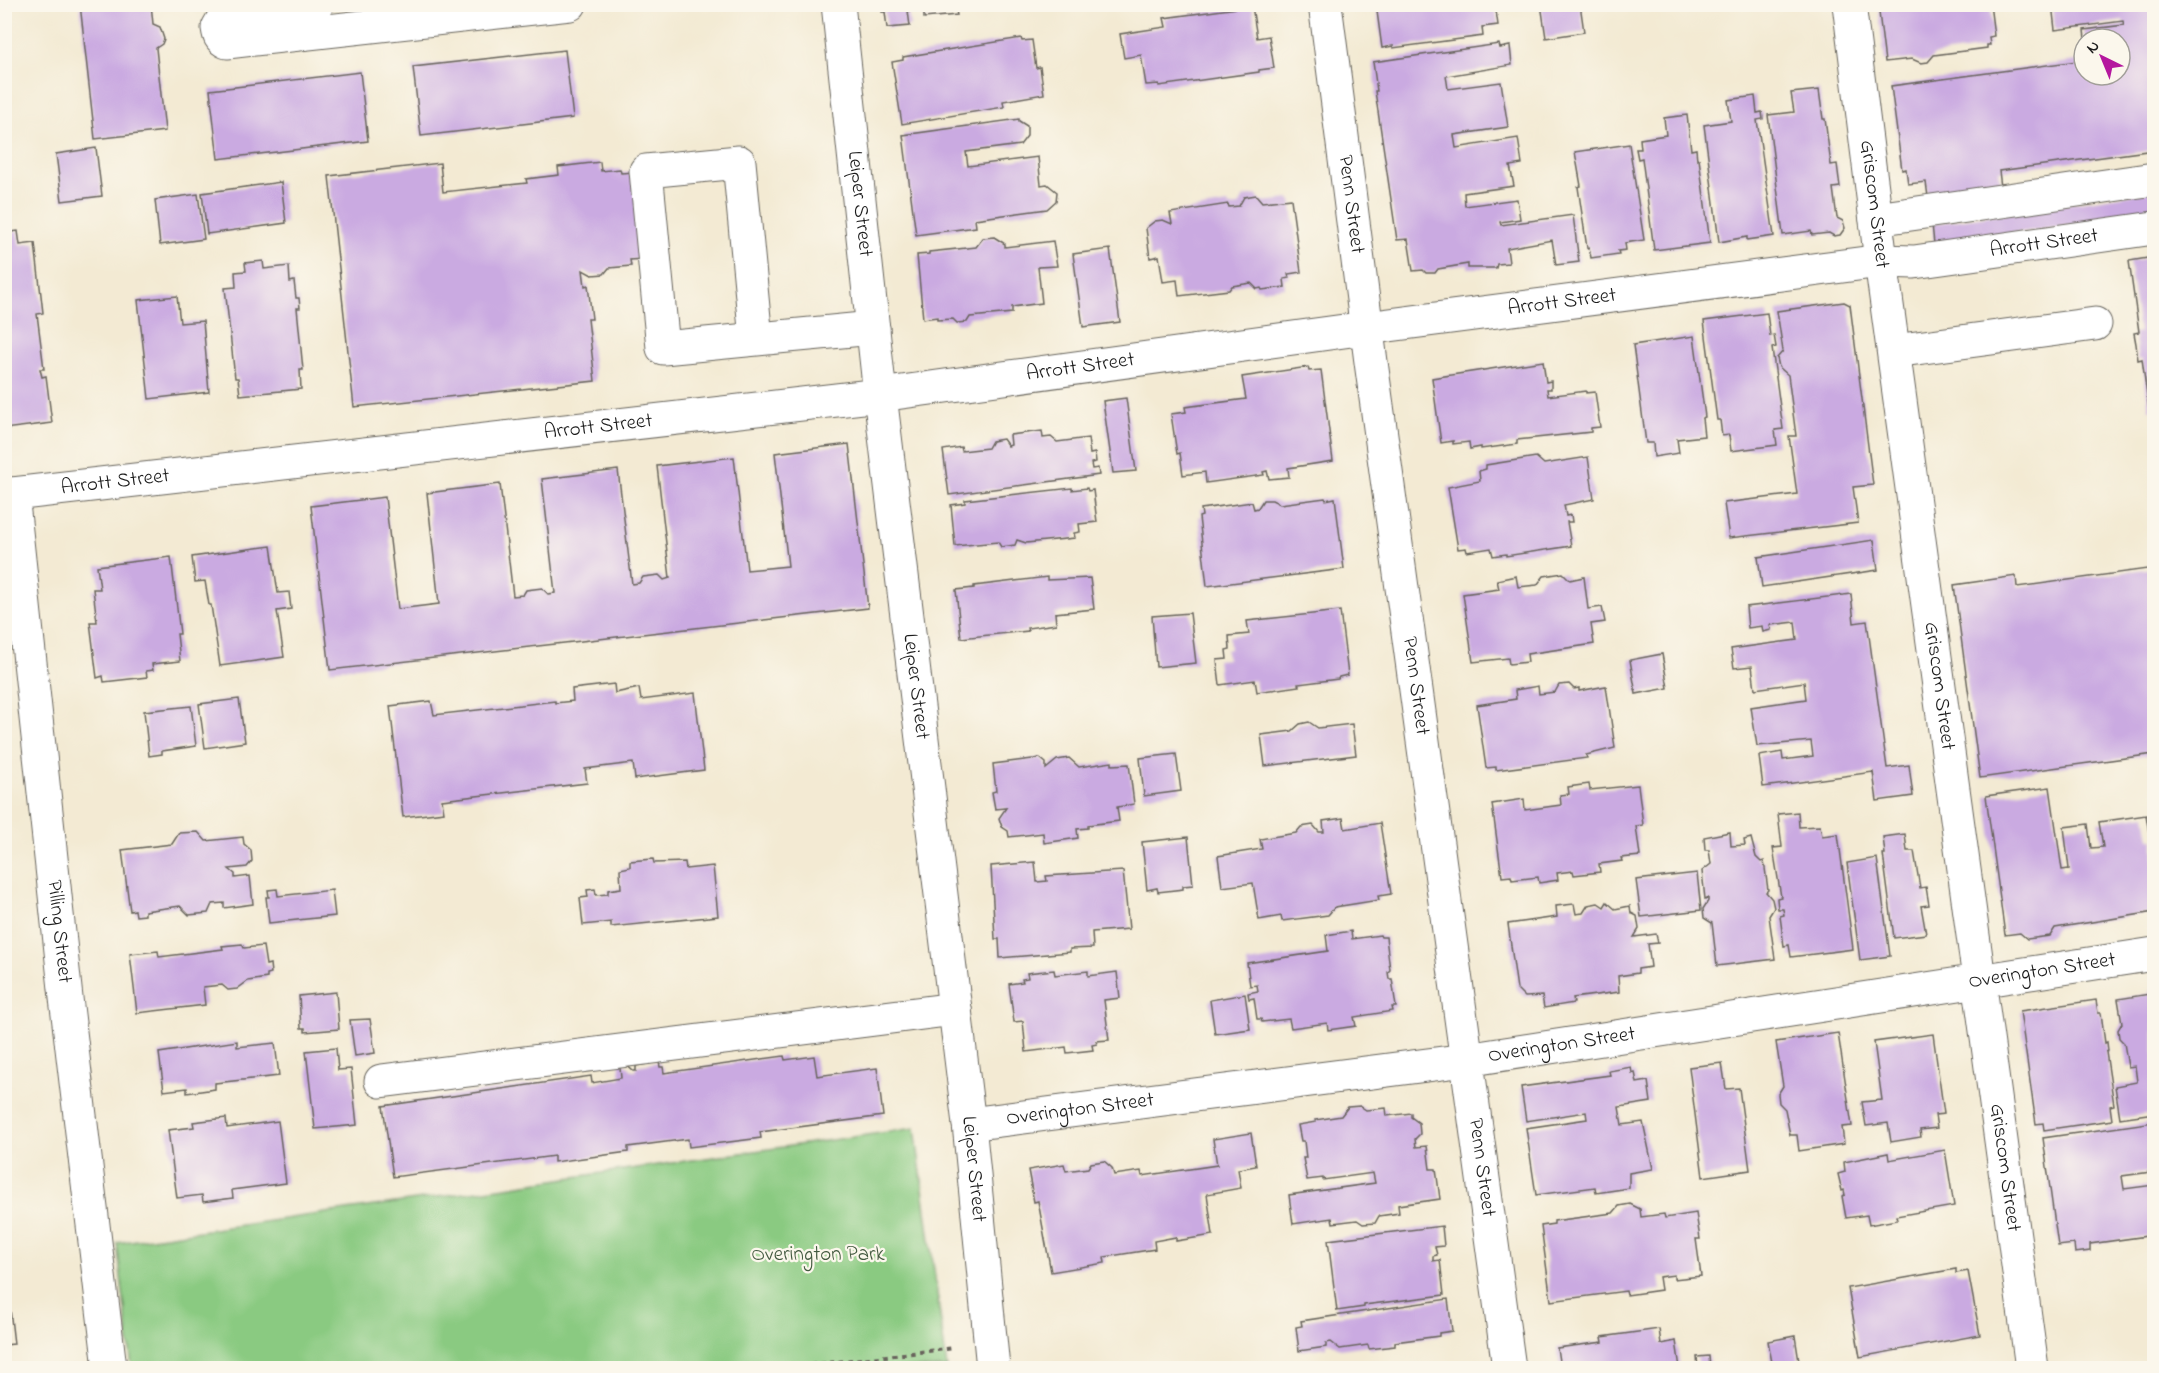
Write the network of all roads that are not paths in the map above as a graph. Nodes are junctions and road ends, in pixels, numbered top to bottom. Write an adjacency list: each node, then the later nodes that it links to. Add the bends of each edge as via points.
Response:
1 (317, 4): 2 (street, via 232,14 222,21 219,34 227,42)
2 (570, 4)
3 (838, 4): 11 (street, Leiper Street)
4 (1325, 4): 12 (street, Penn Street)
5 (1849, 4): 7 (street, Griscom Street)
6 (2154, 180): 7 (street)
7 (1876, 219): 9 (street, Griscom Street)
8 (2154, 228): 9 (street, Arrott Street, via 1914,262)
9 (1881, 261): 12 (street, Arrott Street); 14 (street, Griscom Street)
10 (2095, 324): 14 (street)
11 (873, 328): 13 (street); 15 (street, Leiper Street)
12 (1366, 328): 15 (street, Arrott Street); 20 (street, Penn Street)
13 (756, 339): 13 (street, via 663,348 646,171 739,162)
14 (1894, 351): 18 (street, Griscom Street)
15 (880, 395): 16 (street, Arrott Street); 19 (street, Leiper Street)
16 (8, 495): 24 (street, Pilling Street)
17 (2154, 954): 18 (street, Overington Street)
18 (1980, 980): 20 (street, Overington Street); 26 (street, Griscom Street)
19 (955, 1009): 21 (street); 22 (street, Leiper Street)
20 (1466, 1060): 22 (street, Overington Street); 25 (street, Penn Street)
21 (381, 1081)
22 (969, 1124): 23 (street, Leiper Street)
23 (992, 1356)
24 (110, 1368)
25 (1509, 1368)
26 (2032, 1368)

